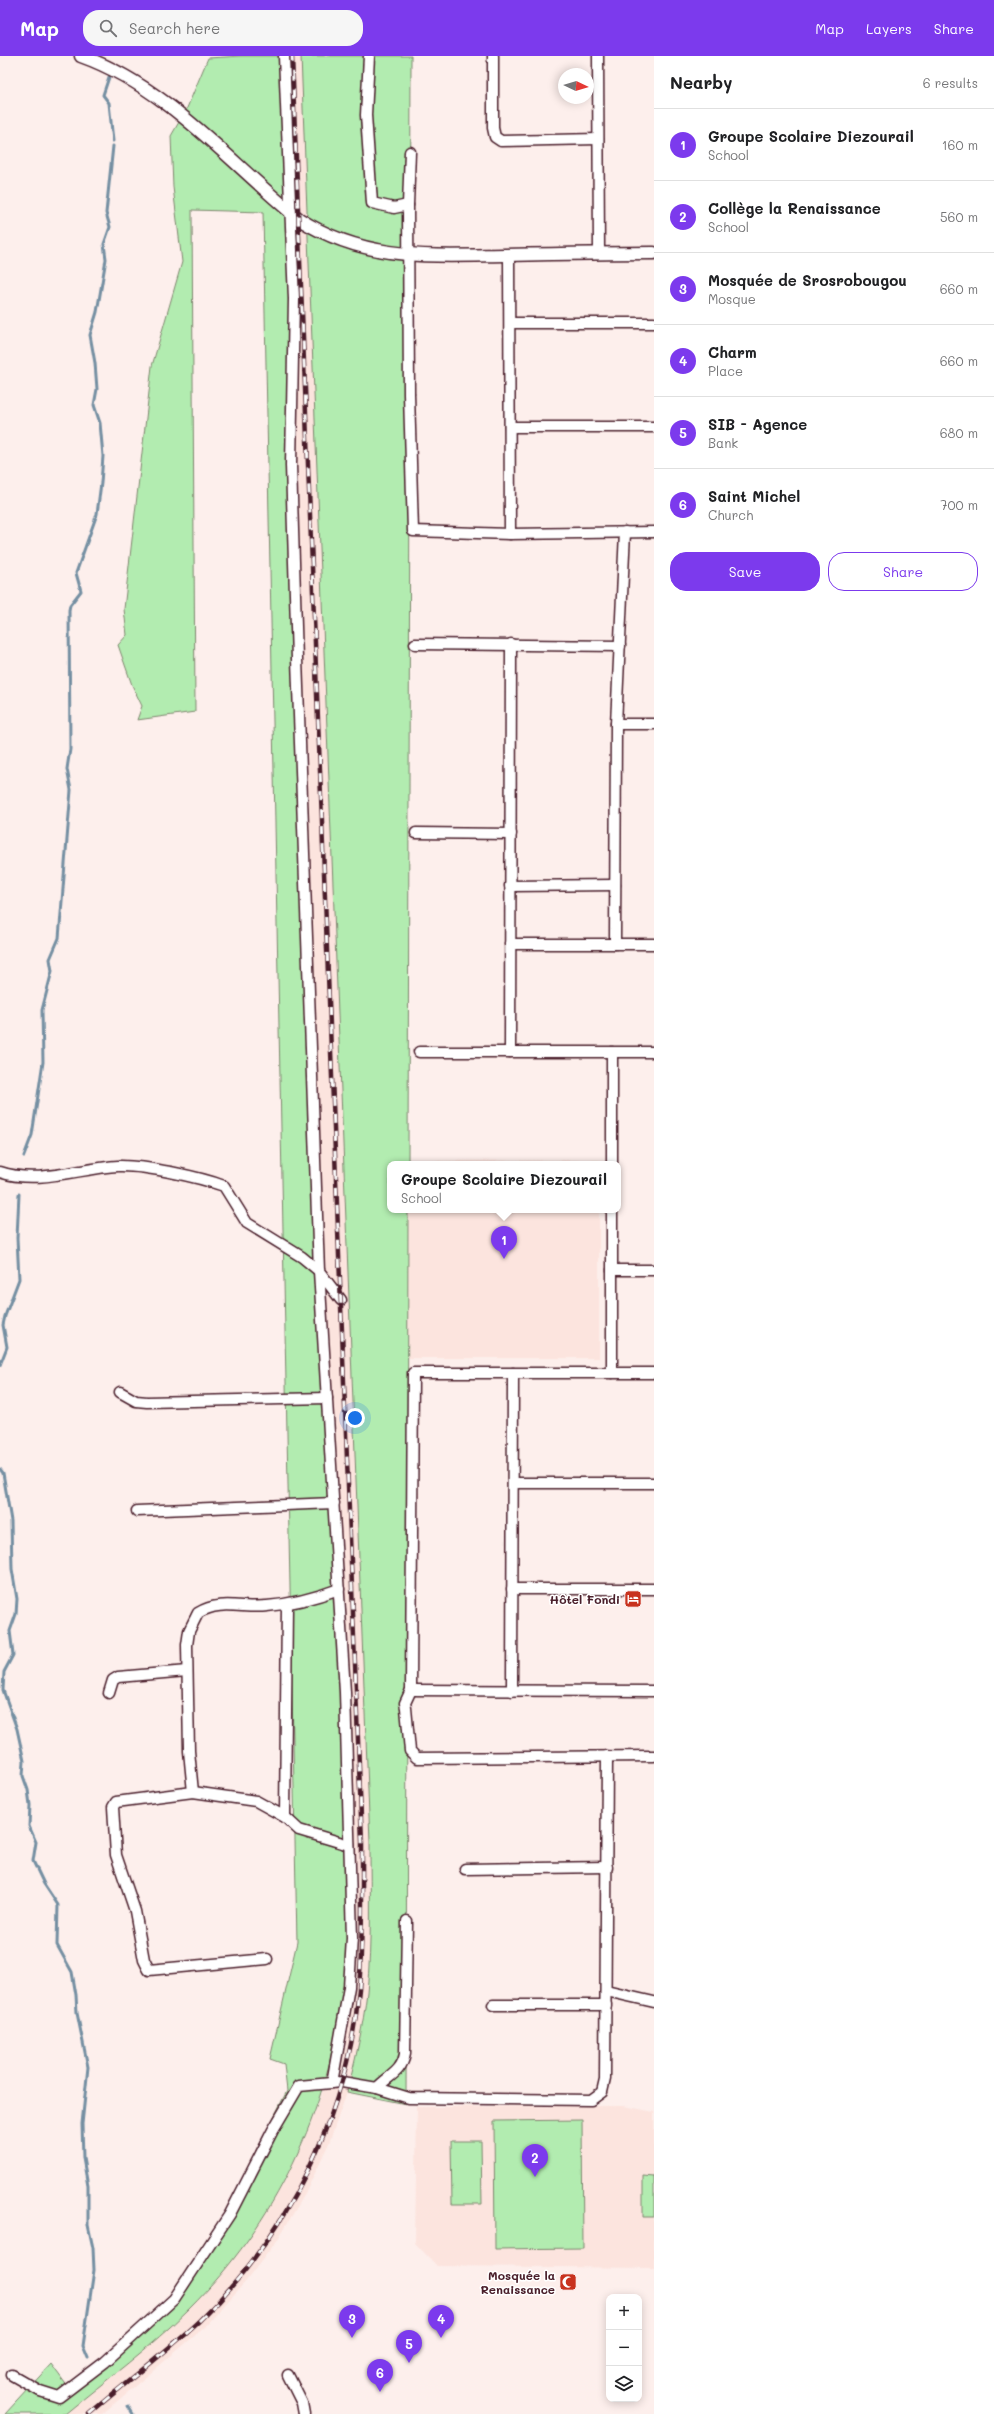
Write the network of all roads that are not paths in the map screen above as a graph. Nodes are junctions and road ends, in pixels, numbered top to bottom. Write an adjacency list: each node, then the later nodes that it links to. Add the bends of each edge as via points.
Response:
1 (81, 56): 9 (street, via 104,64 130,78 166,102)
2 (284, 56): 9 (street)
3 (369, 56): 8 (street, via 366,116 372,202 394,208)
4 (493, 56): 6 (street, via 495,137 501,141)
5 (598, 56): 6 (street)
6 (598, 139): 10 (street)
7 (410, 152): 8 (street)
8 (408, 205): 13 (street)
9 (290, 212): 13 (street, via 320,232 345,242); 42 (street, via 294,299 291,480)
10 (599, 253): 11 (street); 12 (street)
11 (654, 253)
12 (509, 255): 13 (street); 14 (street)
13 (409, 256): 20 (street, via 412,528 415,532)
14 (510, 323): 15 (street); 16 (street)
15 (654, 323)
16 (510, 427): 17 (street); 20 (street)
17 (654, 427)
18 (625, 532): 19 (street); 20 (street); 23 (street)
19 (654, 532)
20 (510, 534)
21 (415, 644): 22 (street)
22 (511, 644): 23 (street); 27 (street)
23 (620, 646): 24 (street)
24 (616, 724): 25 (street); 28 (street)
25 (654, 724)
26 (416, 833): 27 (street)
27 (511, 834): 29 (street)
28 (616, 885): 29 (street); 31 (street)
29 (510, 886): 30 (street)
30 (510, 944): 31 (street); 34 (street)
31 (615, 944): 32 (street)
32 (654, 944)
33 (419, 1052): 34 (street)
34 (510, 1052): 35 (street)
35 (612, 1052): 36 (street); 37 (street)
36 (654, 1052)
37 (612, 1161)
38 (0, 1172): 42 (street, via 27,1176 70,1174 119,1166 166,1172 216,1183 224,1186 243,1220 252,1228 302,1257)
39 (612, 1213): 40 (street)
40 (612, 1270): 41 (street); 45 (street)
41 (654, 1270)
42 (319, 1271): 43 (street); 48 (street)
43 (341, 1300)
44 (513, 1373): 45 (street); 49 (street); 58 (street, via 413,1373)
45 (612, 1373): 46 (street)
46 (654, 1373)
47 (120, 1392): 48 (street, via 136,1401 147,1402)
48 (327, 1398): 51 (street)
49 (513, 1483): 50 (street); 54 (street)
50 (654, 1483)
51 (334, 1503): 52 (street); 53 (street)
52 (137, 1511)
53 (339, 1589): 56 (street, via 304,1602); 66 (street)
54 (512, 1589): 55 (street); 59 (street)
55 (654, 1589)
56 (287, 1604): 57 (street, via 265,1607 218,1605 198,1613 189,1631); 65 (street)
57 (187, 1671): 61 (street, via 118,1677 113,1680); 64 (street)
58 (411, 1690): 59 (street); 62 (street, via 405,1703 410,1751 417,1758)
59 (512, 1691): 60 (street)
60 (654, 1691)
61 (109, 1693)
62 (607, 1756): 63 (street); 67 (street)
63 (654, 1756)
64 (193, 1792): 65 (street, via 256,1801); 70 (street, via 124,1799 116,1802 113,1807 116,1855 135,1911 149,1970)
65 (285, 1818): 66 (street, via 300,1830)
66 (349, 1845): 75 (street, via 352,1938 349,1987)
67 (607, 1868): 68 (street); 71 (street)
68 (465, 1869)
69 (406, 1921): 76 (street, via 404,2064)
70 (267, 1959)
71 (606, 1991): 72 (street); 73 (street)
72 (654, 2002)
73 (606, 2004): 74 (street); 76 (street, via 605,2079 602,2092 591,2100 409,2098)
74 (493, 2005)
75 (332, 2083): 76 (street, via 342,2082); 77 (street, via 299,2086 273,2130 230,2214 174,2299 138,2334 59,2397 40,2391)
76 (377, 2088)
77 (12, 2375)
78 (288, 2375): 79 (street, via 302,2403)
79 (304, 2414)

